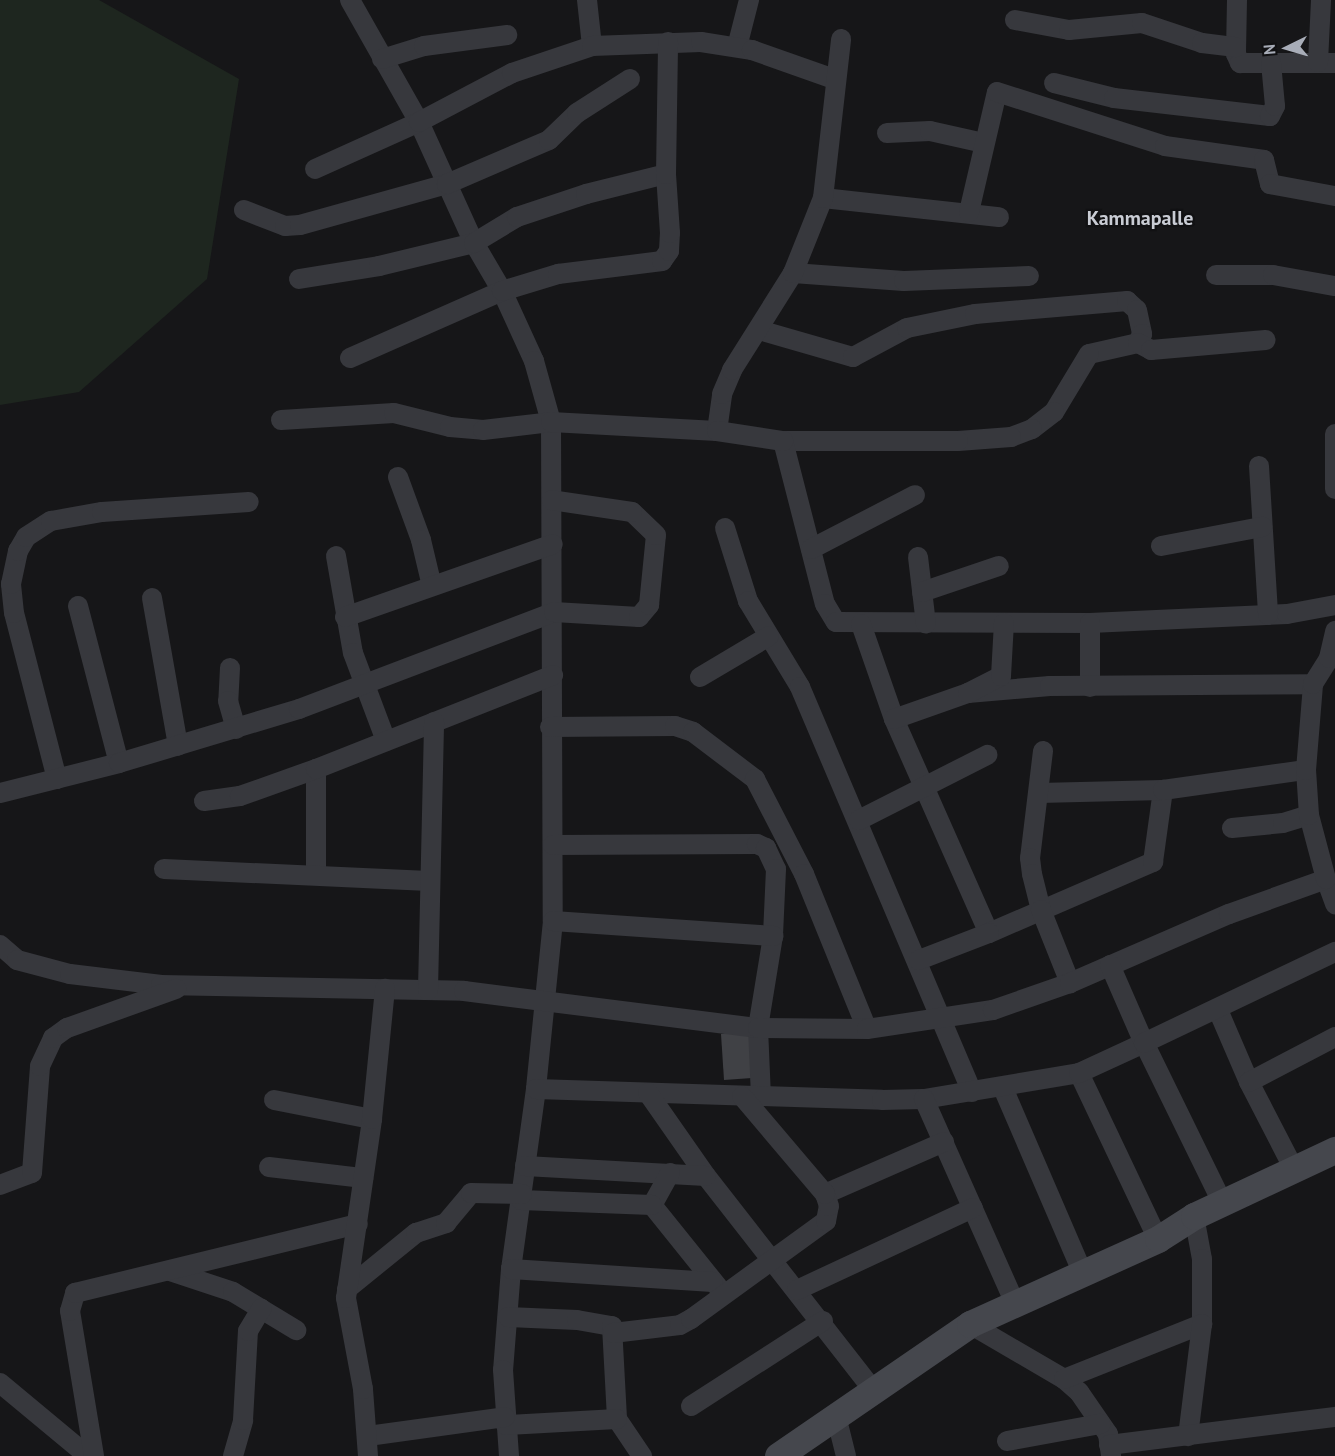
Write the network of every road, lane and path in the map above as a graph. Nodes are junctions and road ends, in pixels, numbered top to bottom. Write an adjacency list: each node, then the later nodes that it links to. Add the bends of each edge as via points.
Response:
1 (350, 0): 13 (street)
2 (588, 0): 10 (street)
3 (749, 0): 11 (street)
4 (1237, 0): 12 (street)
5 (1321, 0): 14 (street)
6 (1015, 20): 12 (street, via 1069,30 1142,23 1202,43)
7 (507, 35): 13 (street, via 424,46)
8 (841, 39): 17 (street)
9 (668, 42): 10 (street); 11 (street); 23 (street)
10 (592, 46): 19 (street, via 512,73)
11 (737, 47): 17 (street)
12 (1236, 47): 15 (street, via 1240,63)
13 (382, 59): 19 (street)
14 (1327, 62): 15 (street)
15 (1271, 63): 18 (street, via 1275,106 1270,116 1113,98)
16 (630, 79): 24 (street, via 577,113 549,140)
17 (834, 79): 26 (street)
18 (1054, 83)
19 (419, 122): 22 (street); 24 (street)
20 (887, 133): 21 (street, via 930,131)
21 (984, 143): 25 (street, via 994,95 1002,92 1165,146 1264,160 1270,184); 28 (street)
22 (315, 169)
23 (666, 174): 30 (street, via 517,217); 36 (street, via 670,233 669,250 663,261 558,274)
24 (447, 184): 27 (street, via 300,225 285,226); 30 (street)
25 (1335, 196)
26 (823, 198): 28 (street); 31 (street)
27 (244, 210)
28 (969, 212): 29 (street)
29 (999, 217)
30 (474, 243): 34 (street, via 379,266); 36 (street)
31 (793, 273): 33 (street, via 904,281); 37 (street)
32 (1216, 275): 35 (street, via 1273,275)
33 (1029, 276)
34 (299, 279)
35 (1335, 286)
36 (502, 291): 40 (street); 42 (street, via 534,361)
37 (759, 330): 39 (street, via 853,357 907,328 975,314 1127,301 1137,310 1142,334); 43 (street, via 732,370 722,394)
38 (1266, 340): 39 (street, via 1151,350)
39 (1138, 344): 45 (street, via 1089,354 1054,412 1032,429 1011,437 958,441)
40 (350, 358)
41 (281, 420): 42 (street, via 394,412 450,427 483,430)
42 (551, 422): 43 (street); 50 (street)
43 (717, 432): 45 (street)
44 (1335, 434): 48 (street)
45 (783, 441): 56 (street)
46 (1259, 466): 52 (street)
47 (399, 477): 60 (street)
48 (1335, 489)
49 (915, 495): 56 (street)
50 (552, 500): 54 (street); 65 (street, via 632,512 656,535 658,542 649,605 639,617)
51 (249, 502): 92 (street, via 102,512 51,521 26,537 18,551 11,584 14,613)
52 (1262, 527): 55 (street); 66 (street)
53 (725, 528): 73 (street, via 748,601)
54 (553, 544): 60 (street); 65 (street)
55 (1161, 546)
56 (811, 549): 70 (street, via 830,616 844,624)
57 (336, 556): 67 (street)
58 (918, 557): 61 (street)
59 (999, 566): 61 (street)
60 (432, 586): 67 (street)
61 (922, 592): 71 (street)
62 (152, 598): 86 (street)
63 (1335, 605): 66 (street)
64 (78, 606): 89 (street)
65 (554, 612): 75 (street); 77 (street)
66 (1268, 615): 69 (street)
67 (345, 617): 77 (street)
68 (1004, 623): 69 (street); 71 (street); 80 (street, via 1001,676)
69 (1090, 623): 79 (street)
70 (861, 624): 71 (street); 81 (street)
71 (926, 624)
72 (1335, 631): 78 (street, via 1329,658)
73 (769, 636): 76 (street); 99 (street, via 800,687)
74 (230, 668): 84 (street, via 228,701)
75 (553, 675): 82 (street); 83 (street)
76 (700, 677)
77 (364, 684): 84 (street); 85 (street)
78 (1314, 684): 79 (street); 91 (street)
79 (1090, 687): 80 (street)
80 (968, 693): 81 (street)
81 (894, 719): 93 (street)
82 (434, 722): 85 (street); 105 (street)
83 (550, 727): 101 (street); 123 (street, via 675,726 693,732 755,779 804,874)
84 (236, 729): 86 (street)
85 (386, 741): 90 (street)
86 (178, 746): 89 (street)
87 (1043, 751): 96 (street)
88 (987, 755): 93 (street)
89 (119, 763): 92 (street)
90 (316, 769): 97 (street, via 240,796); 103 (street)
91 (1306, 770): 94 (street); 98 (street)
92 (57, 779): 95 (street)
93 (924, 785): 99 (street); 109 (street)
94 (1163, 790): 96 (street); 107 (street, via 1153,862)
95 (0, 793)
96 (1039, 793): 107 (street, via 1030,858)
97 (204, 801)
98 (1309, 815): 100 (street, via 1282,823); 104 (street)
99 (859, 820): 113 (street)
100 (1232, 828)
101 (553, 845): 108 (street); 110 (street, via 756,844 766,848 774,860)
102 (164, 869): 103 (street)
103 (316, 875): 105 (street)
104 (1326, 879): 106 (street); 114 (street, via 1229,914)
105 (429, 881): 118 (street)
106 (1335, 904)
107 (1041, 910): 109 (street); 115 (street)
108 (553, 921): 110 (street); 119 (street)
109 (989, 933): 113 (street)
110 (773, 936): 122 (street)
111 (0, 945): 116 (street, via 17,960 70,974)
112 (1335, 952): 120 (street)
113 (919, 960): 121 (street)
114 (1110, 966): 115 (street); 125 (street)
115 (1070, 983): 121 (street, via 993,1010)
116 (186, 986): 117 (street); 144 (street, via 67,1029 53,1038 40,1066 32,1173)
117 (385, 990): 118 (street); 135 (street)
118 (428, 990): 119 (street)
119 (546, 1002): 122 (street); 129 (street)
120 (1218, 1010): 125 (street); 127 (street)
121 (944, 1018): 123 (street); 130 (street)
122 (759, 1028): 123 (street); 132 (street)
123 (867, 1029)
124 (1335, 1037): 127 (street)
125 (1144, 1043): 126 (street); 147 (street)
126 (1079, 1073): 128 (street); 152 (street)
127 (1249, 1082): 140 (street)
128 (1003, 1088): 130 (street); 156 (street)
129 (536, 1089): 131 (street); 138 (street)
130 (972, 1092): 133 (street)
131 (648, 1093): 132 (street); 142 (street)
132 (752, 1096): 133 (street); 145 (street)
133 (924, 1099): 136 (street)
134 (274, 1100): 135 (street)
135 (372, 1119): 143 (street)
136 (944, 1143): 145 (street); 149 (street)
137 (1335, 1150): 140 (street)
138 (525, 1166): 141 (street); 146 (street)
139 (269, 1167): 143 (street)
140 (1294, 1169): 147 (street)
141 (670, 1173): 142 (street); 148 (street)
142 (706, 1176): 153 (street)
143 (363, 1178): 151 (street)
144 (0, 1185)
145 (825, 1194): 153 (street, via 829,1206 826,1221)
146 (522, 1197): 148 (street); 154 (street); 158 (street, via 471,1192 446,1223 416,1233)
147 (1223, 1204): 150 (street)
148 (652, 1205): 157 (street)
149 (973, 1208): 159 (street); 160 (street)
150 (1194, 1216): 152 (street); 165 (street, via 1202,1259)
151 (358, 1224): 155 (street); 158 (street)
152 (1158, 1239): 156 (street)
153 (775, 1259): 157 (street); 159 (street)
154 (511, 1269): 157 (street); 162 (street)
155 (168, 1270): 161 (street, via 234,1292); 183 (street, via 86,1288 75,1293 70,1301 78,1377)
156 (1083, 1274): 160 (street)
157 (718, 1288): 167 (street, via 680,1324)
158 (347, 1290): 177 (street)
159 (797, 1290): 163 (street)
160 (1015, 1303): 164 (street)
161 (261, 1308): 166 (street); 184 (street, via 248,1331 243,1420)
162 (508, 1317): 167 (street, via 577,1320 612,1326); 175 (street, via 503,1370)
163 (823, 1321): 170 (street); 171 (street)
164 (970, 1324): 168 (street); 170 (street)
165 (1202, 1324): 168 (street); 178 (street)
166 (297, 1330)
167 (613, 1333): 174 (street)
168 (1064, 1379): 176 (street)
169 (0, 1383): 182 (street)
170 (873, 1390): 172 (street)
171 (691, 1406)
172 (836, 1416): 187 (street); 188 (street)
173 (1335, 1417): 178 (street)
174 (617, 1419): 175 (street); 181 (street)
175 (506, 1421): 177 (street); 186 (street)
176 (1100, 1424): 179 (street); 180 (street)
177 (368, 1436): 185 (street)
178 (1188, 1436): 180 (street)
179 (1007, 1441)
180 (1110, 1451)
181 (635, 1452)
182 (88, 1456)
183 (94, 1456)
184 (233, 1456)
185 (368, 1456)
186 (509, 1456)
187 (778, 1456)
188 (846, 1456)

